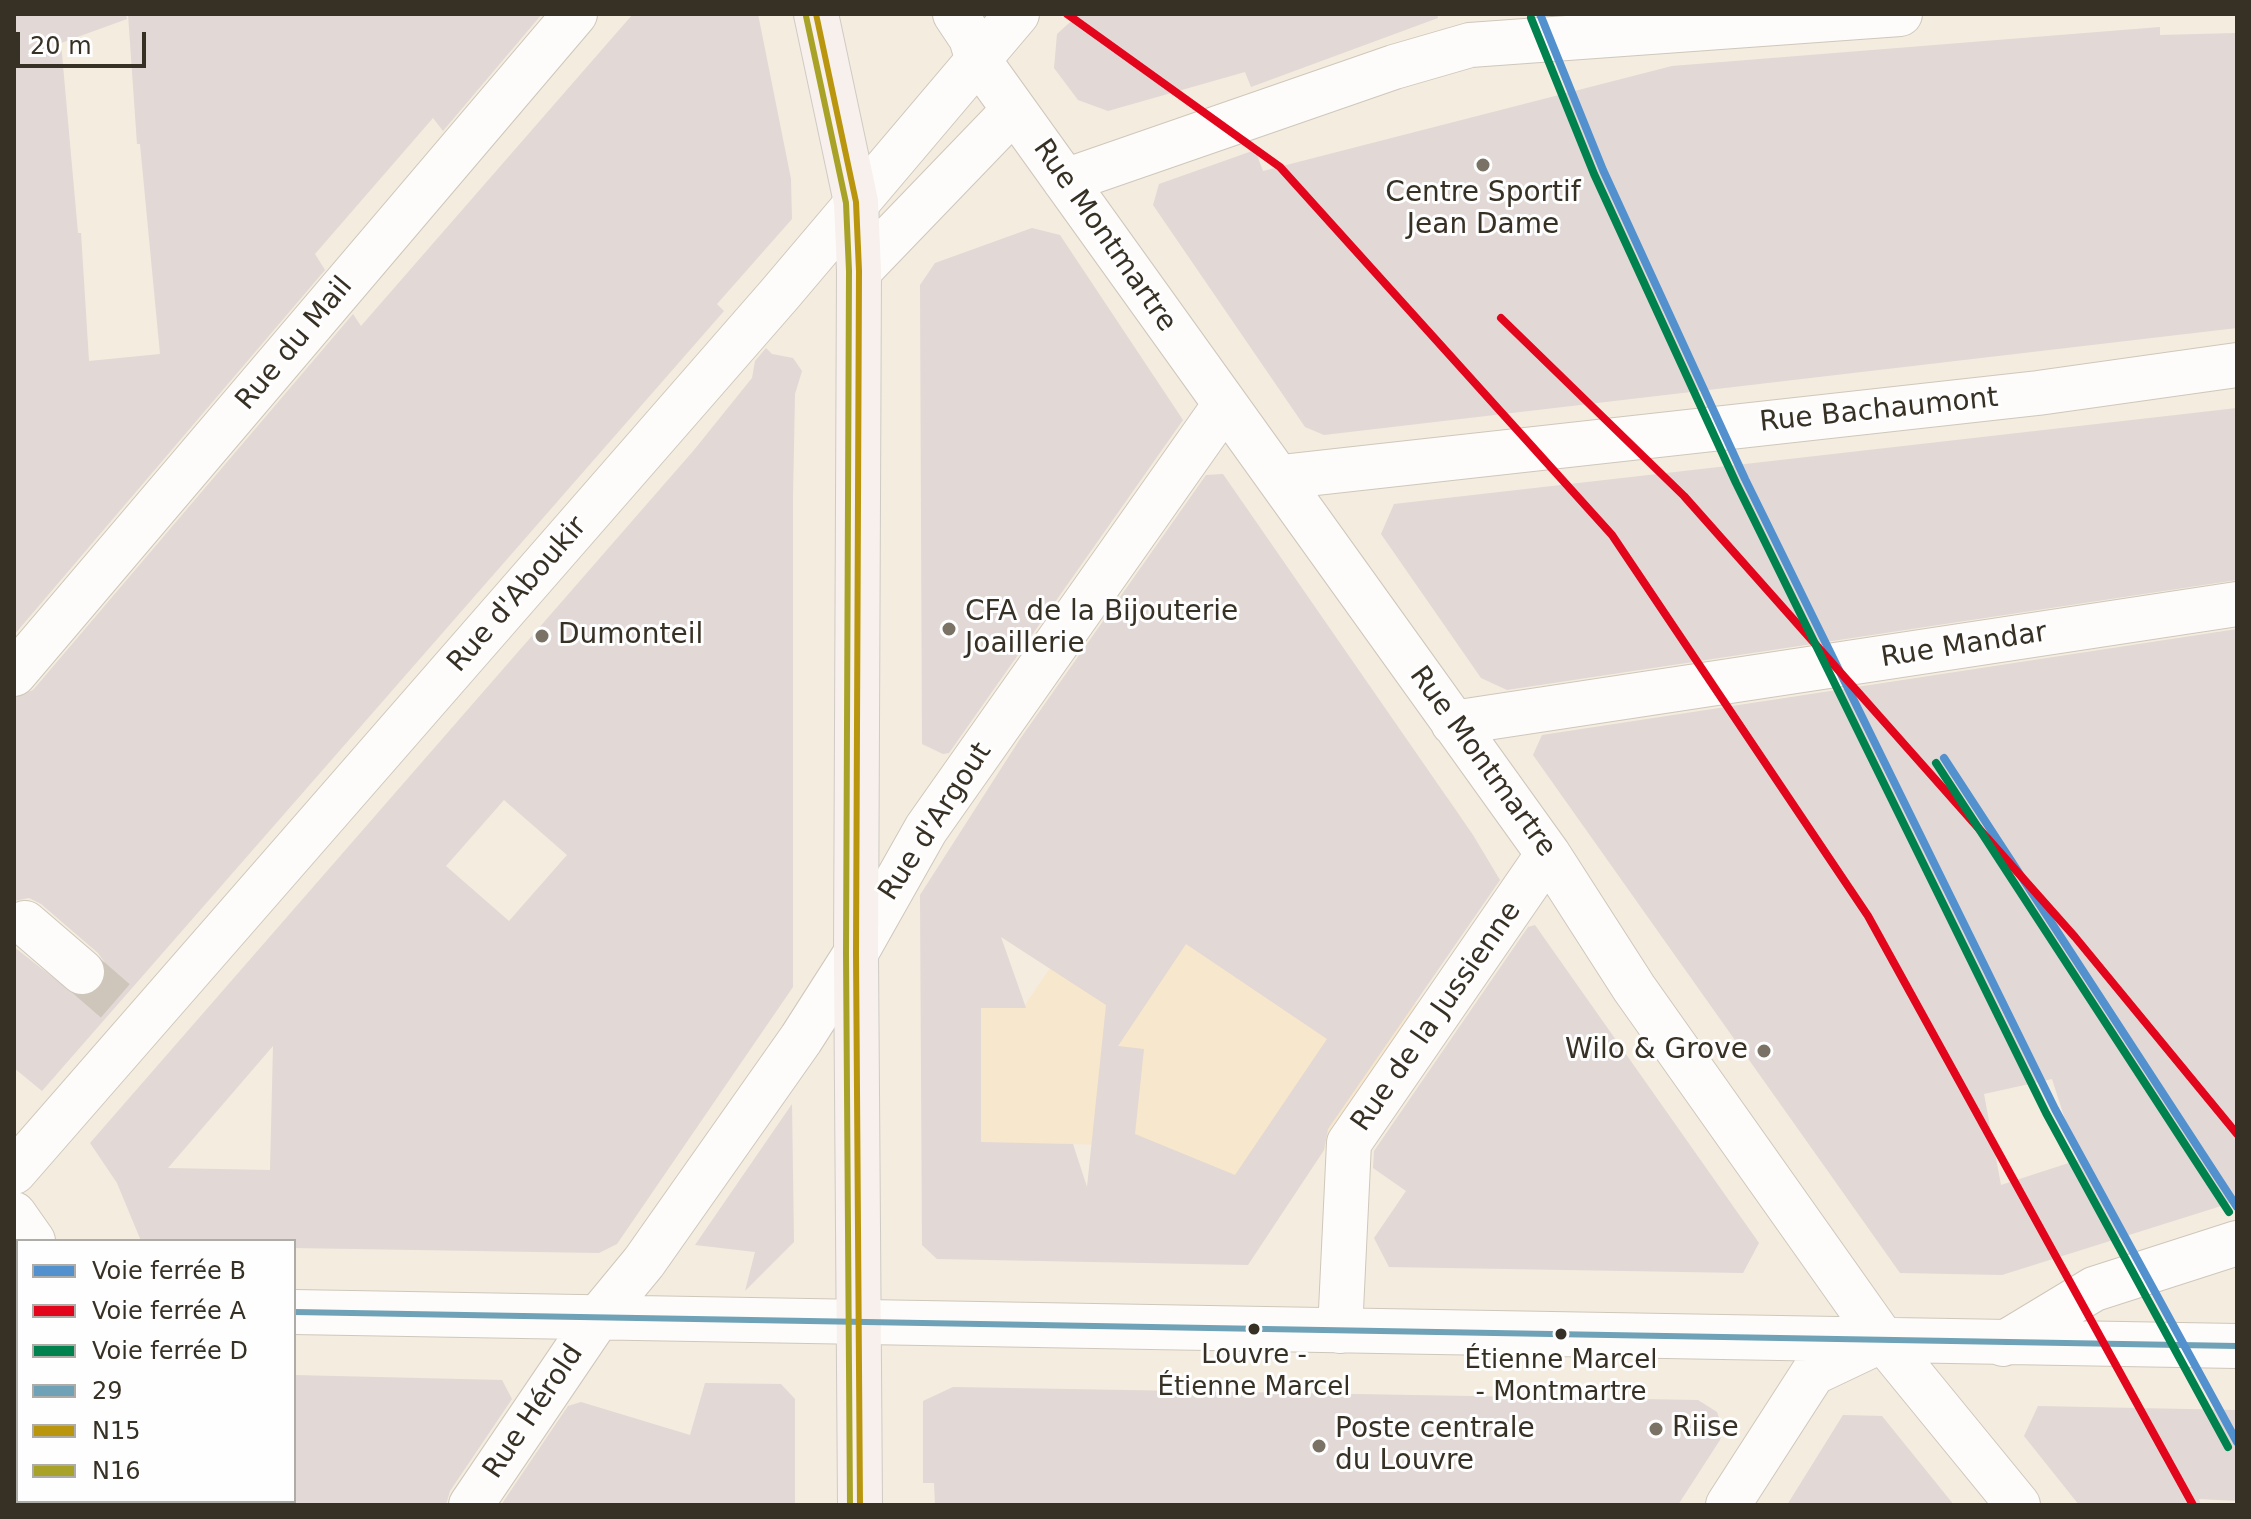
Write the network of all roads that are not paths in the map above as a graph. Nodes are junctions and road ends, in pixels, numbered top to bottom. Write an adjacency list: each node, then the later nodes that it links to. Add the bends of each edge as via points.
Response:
1 (575, 14): 15 (street, Rue du Mail)
2 (816, 14): 9 (main road)
3 (955, 14): 6 (street, Rue Montmartre)
4 (1017, 14): 6 (street, Rue d'Aboukir)
5 (1900, 14): 8 (street, via 1470,45)
6 (977, 58): 7 (street, Rue Montmartre); 9 (street, Rue d'Aboukir)
7 (1014, 110): 8 (street, Rue Montmartre); 10 (street)
8 (1065, 181): 12 (street, Rue Montmartre)
9 (856, 202): 10 (main road); 21 (street, Rue d'Aboukir, via 131,1014)
10 (859, 271): 19 (main road)
11 (2237, 365): 13 (street, Rue Bachaumont, via 2038,393)
12 (1224, 406): 13 (street, Rue Montmartre); 19 (street, Rue d'Argout, via 926,829)
13 (1281, 477): 16 (street, Rue Montmartre)
14 (2237, 604): 16 (street, Rue Mandar)
15 (14, 674)
16 (1453, 723): 17 (street, Rue Montmartre)
17 (1548, 854): 28 (street, Rue de la Jussienne, via 1349,1143); 29 (street, Rue Montmartre, via 1634,988)
18 (25, 923): 20 (street)
19 (856, 953): 26 (street, Rue d'Argout, via 644,1262); 27 (main road)
20 (82, 972)
21 (14, 1172)
22 (14, 1214): 23 (street)
23 (32, 1239)
24 (2237, 1243): 30 (street, via 2094,1289)
25 (296, 1312): 26 (street)
26 (597, 1319): 27 (street); 32 (street, Rue Hérold)
27 (860, 1321): 28 (street); 33 (main road)
28 (1340, 1331): 29 (street)
29 (1883, 1340): 30 (street); 34 (street, via 1813,1373); 35 (street, Rue Montmartre)
30 (2003, 1344): 31 (street)
31 (2237, 1346)
32 (471, 1505)
33 (860, 1505)
34 (1728, 1505)
35 (2018, 1505)

